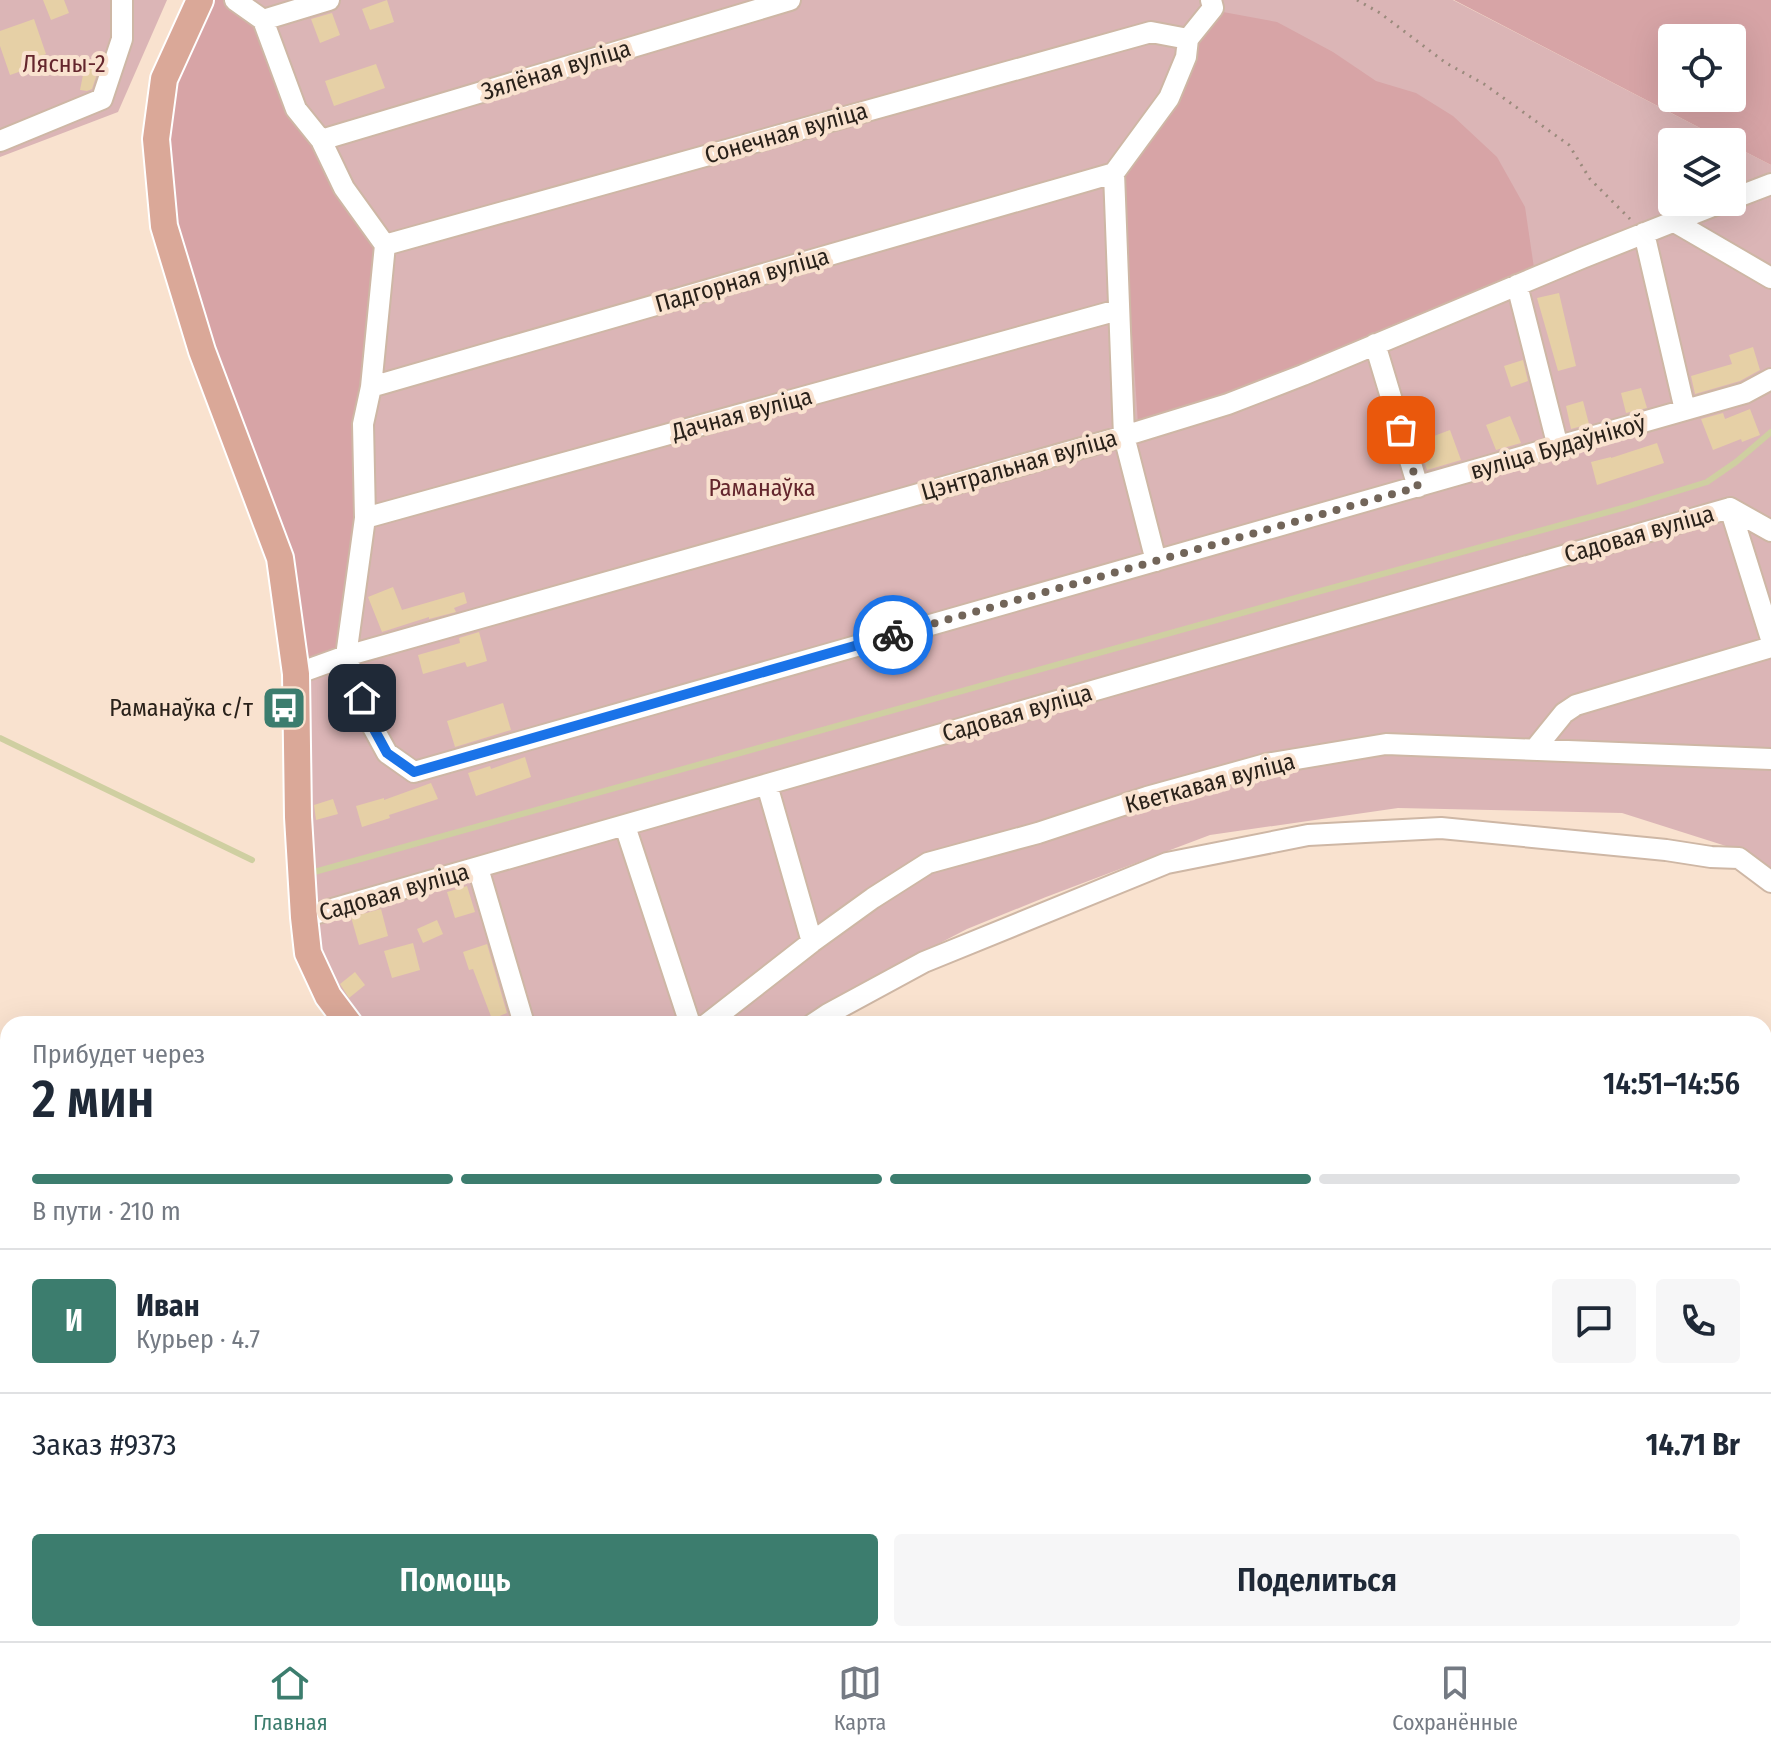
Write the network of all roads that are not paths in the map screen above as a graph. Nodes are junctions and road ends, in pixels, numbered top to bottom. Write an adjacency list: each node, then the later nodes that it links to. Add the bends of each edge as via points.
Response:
1 (122, 0): 10 (street, via 122,39 102,99)
2 (200, 0): 35 (main road, via 164,79 156,139 164,226 202,351 280,558)
3 (235, 0): 7 (street)
4 (329, 0): 7 (street)
5 (790, 0): 9 (street, Зялёная вуліца)
6 (1215, 3): 8 (street)
7 (263, 20): 9 (street, via 296,109)
8 (1188, 39): 11 (street, via 1169,98); 17 (street, Сонечная вуліца, via 1151,32)
9 (321, 140): 17 (street, via 344,188)
10 (0, 141)
11 (1114, 173): 20 (street); 23 (street, Падгорная вуліца)
12 (1771, 184): 13 (street)
13 (1746, 194)
14 (1686, 216): 15 (street, Цэнтральная вуліца)
15 (1673, 221): 16 (street, Цэнтральная вуліца); 18 (street)
16 (1644, 233): 19 (street, Цэнтральная вуліца); 24 (street)
17 (385, 245): 23 (street)
18 (1771, 278)
19 (1517, 285): 21 (street, Цэнтральная вуліца); 26 (street)
20 (1118, 310): 25 (street); 29 (street, Дачная вуліца)
21 (1375, 344): 25 (street, Цэнтральная вуліца, via 1228,404); 27 (street)
22 (1771, 379): 24 (street, вуліца Будаўнікоў, via 1745,393)
23 (371, 387): 29 (street, via 363,424)
24 (1685, 410): 26 (street, вуліца Будаўнікоў)
25 (1124, 436): 31 (street); 34 (street, Цэнтральная вуліца)
26 (1558, 447): 27 (street, вуліца Будаўнікоў)
27 (1418, 487): 31 (street, вуліца Будаўнікоў)
28 (1730, 508): 30 (street); 32 (street); 38 (street, Садовая вуліца)
29 (365, 518): 34 (street)
30 (1771, 531)
31 (1156, 561): 34 (street, вуліца Будаўнікоў, via 414,772 387,753)
32 (1771, 639)
33 (1771, 647): 36 (street, via 1576,705)
34 (346, 656): 35 (street, Цэнтральная вуліца)
35 (296, 674): 42 (main road)
36 (1534, 750): 37 (street, Кветкавая вуліца); 43 (street, Кветкавая вуліца, via 1386,744 1266,764 928,863)
37 (1771, 759)
38 (767, 785): 39 (street, Садовая вуліца); 43 (street)
39 (625, 826): 40 (street, Садовая вуліца); 46 (street)
40 (478, 868): 42 (street, Садовая вуліца); 45 (street)
41 (1771, 882): 48 (street, via 1739,858 1666,850 1441,828 1308,835 1167,863 924,962)
42 (304, 917): 44 (main road, via 308,953)
43 (812, 942): 47 (street, Кветкавая вуліца)
44 (343, 1016)
45 (522, 1016)
46 (687, 1016)
47 (717, 1016)
48 (825, 1016)

